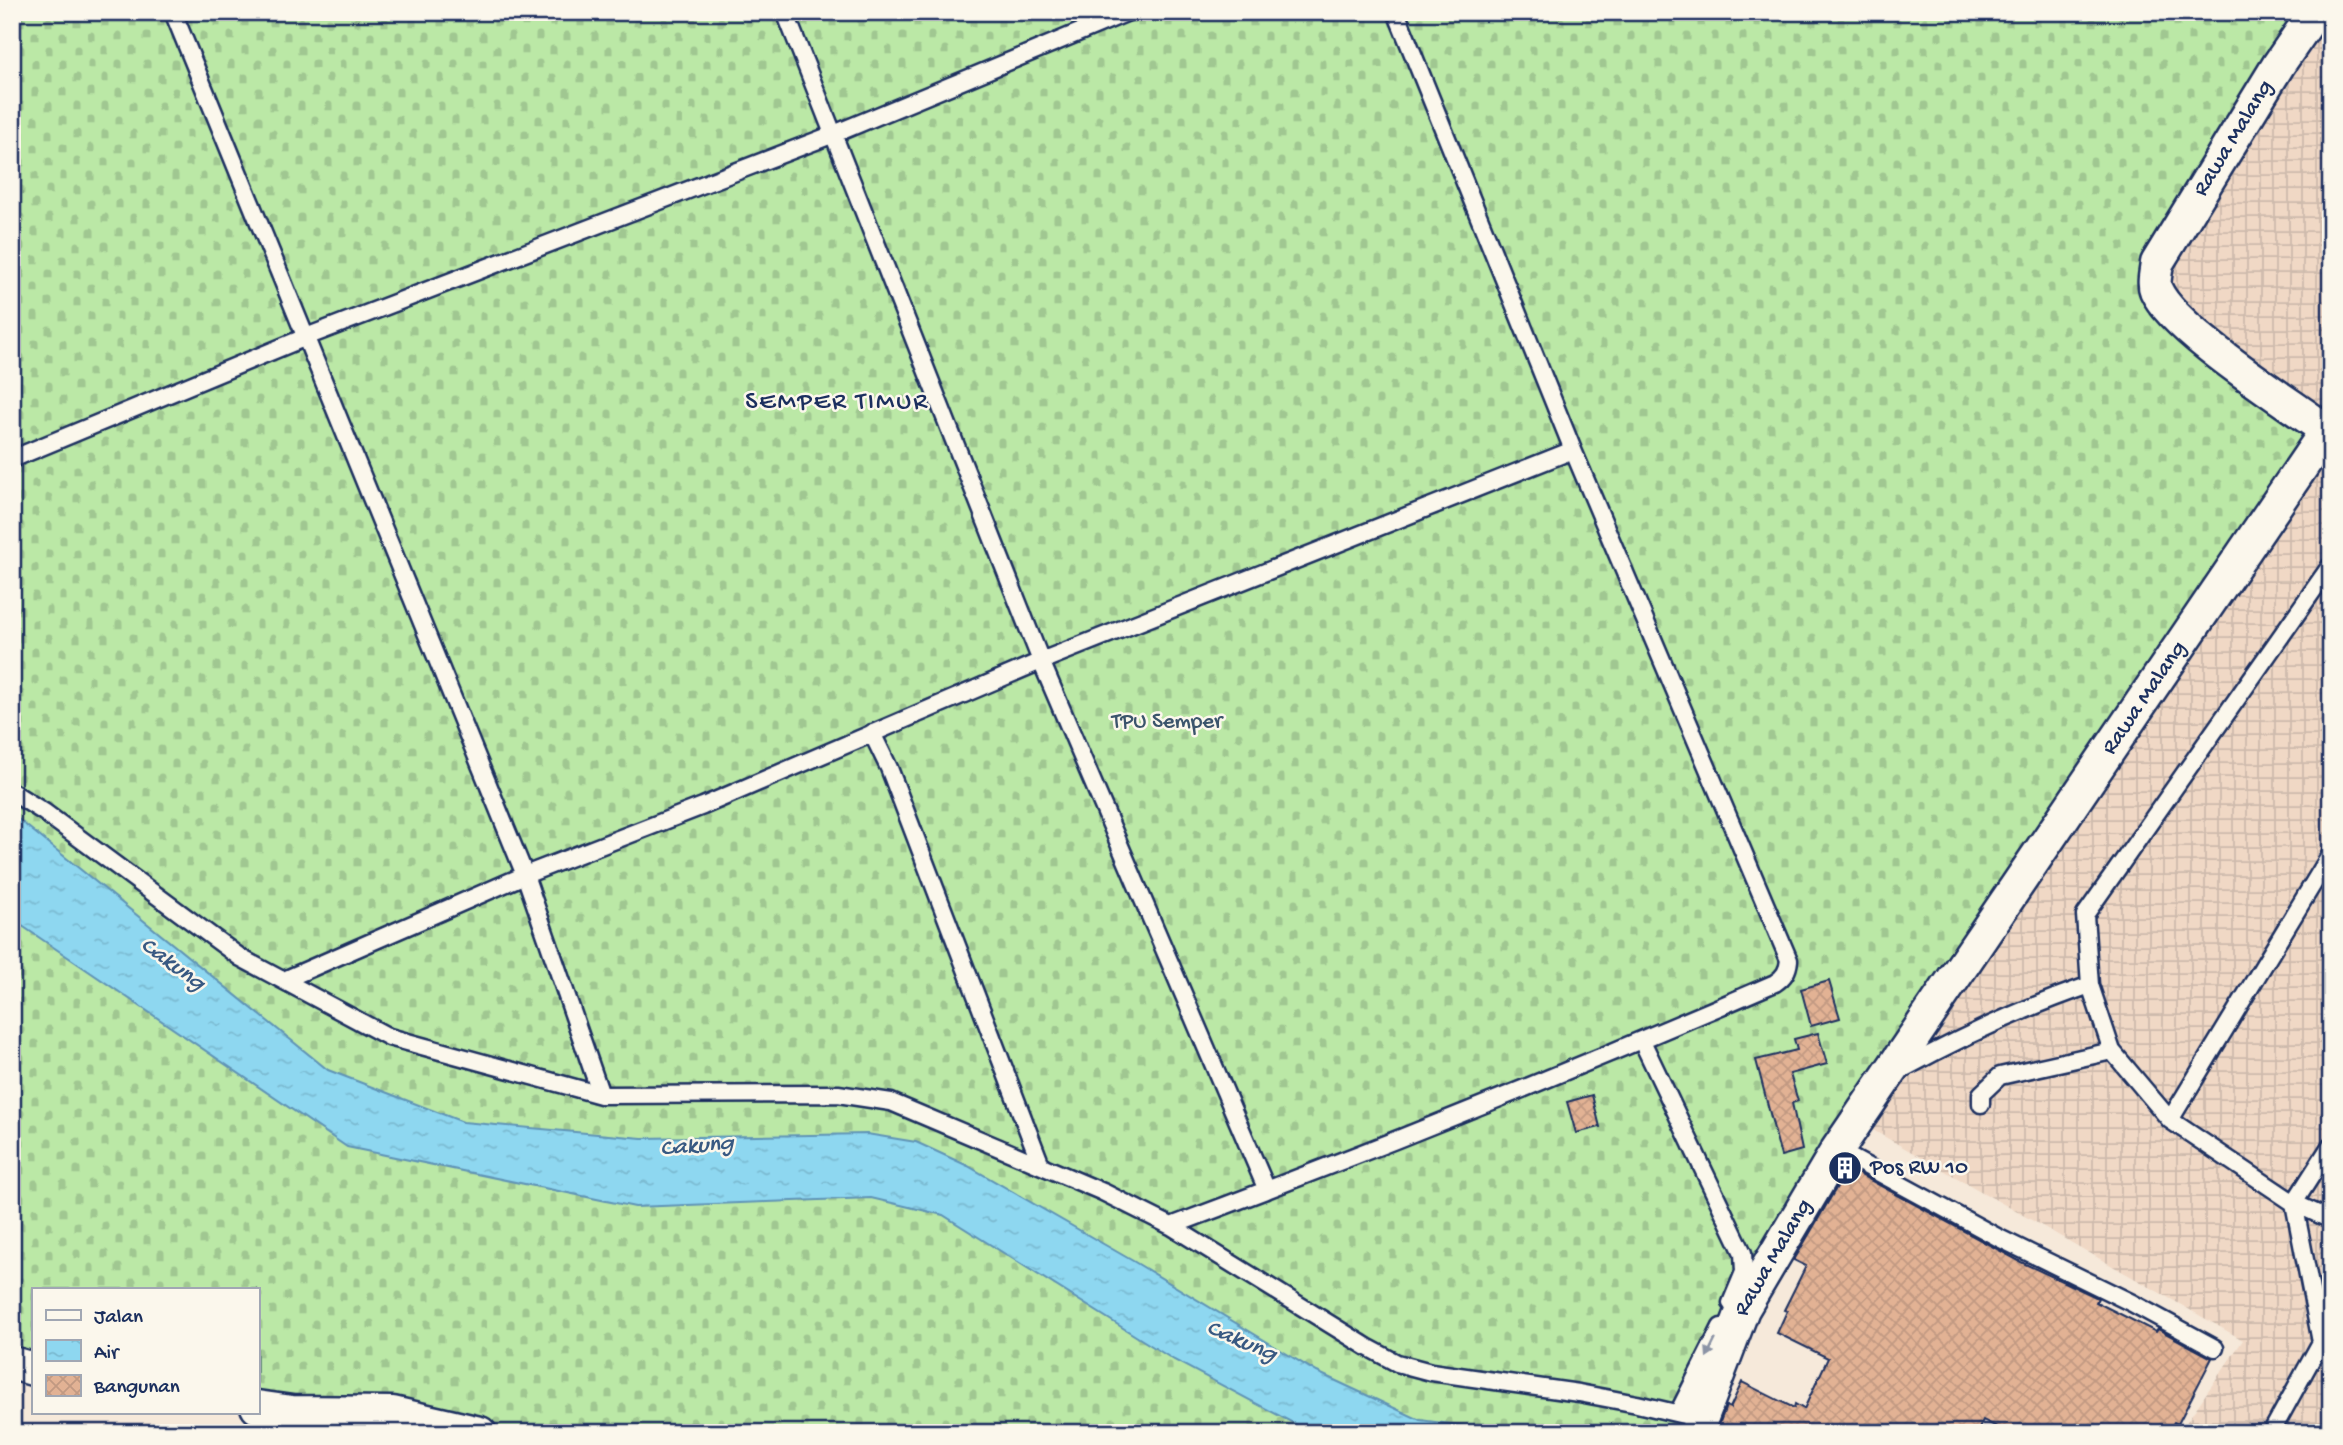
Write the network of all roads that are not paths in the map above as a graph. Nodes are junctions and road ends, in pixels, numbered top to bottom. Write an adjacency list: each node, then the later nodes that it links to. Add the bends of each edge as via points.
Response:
1 (173, 12): 7 (lane)
2 (785, 12): 6 (lane)
3 (1128, 12): 6 (lane)
4 (1396, 12): 8 (lane)
5 (2315, 12): 20 (street, Rawa Malang, via 2157,263 2155,287 2193,333 2317,424 2320,440)
6 (834, 134): 7 (lane); 11 (lane)
7 (306, 337): 9 (lane); 15 (lane)
8 (1573, 450): 11 (lane); 18 (lane, via 1789,960 1784,977 1775,983)
9 (12, 458)
10 (2331, 565): 17 (lane, via 2085,915)
11 (1041, 661): 12 (lane); 27 (lane)
12 (872, 733): 15 (lane); 26 (lane)
13 (12, 792): 16 (lane, via 241,958)
14 (2331, 854): 23 (lane)
15 (525, 876): 16 (lane); 21 (lane)
16 (284, 981): 21 (lane, via 389,1037)
17 (2090, 985): 19 (lane); 20 (lane, via 1986,1025)
18 (1642, 1041): 27 (lane); 36 (lane, one-way to 36, via 1745,1262)
19 (2112, 1051): 22 (lane, via 2000,1076 1981,1094); 23 (lane)
20 (1887, 1077): 25 (street, Rawa Malang)
21 (601, 1095): 26 (lane, via 838,1094 891,1102)
22 (1981, 1104)
23 (2170, 1120): 28 (lane)
24 (2331, 1145): 28 (lane)
25 (1837, 1150): 32 (lane); 36 (street, Rawa Malang, via 1743,1309)
26 (1041, 1165): 30 (lane)
27 (1267, 1190): 30 (lane)
28 (2294, 1203): 29 (lane); 31 (lane)
29 (2331, 1220)
30 (1171, 1226): 36 (lane, via 1397,1363 1431,1373 1579,1393)
31 (2326, 1344): 38 (lane)
32 (2215, 1348)
33 (12, 1363): 34 (street)
34 (32, 1369)
35 (259, 1407): 37 (street, via 393,1413)
36 (1692, 1422)
37 (480, 1433)
38 (2270, 1433)

